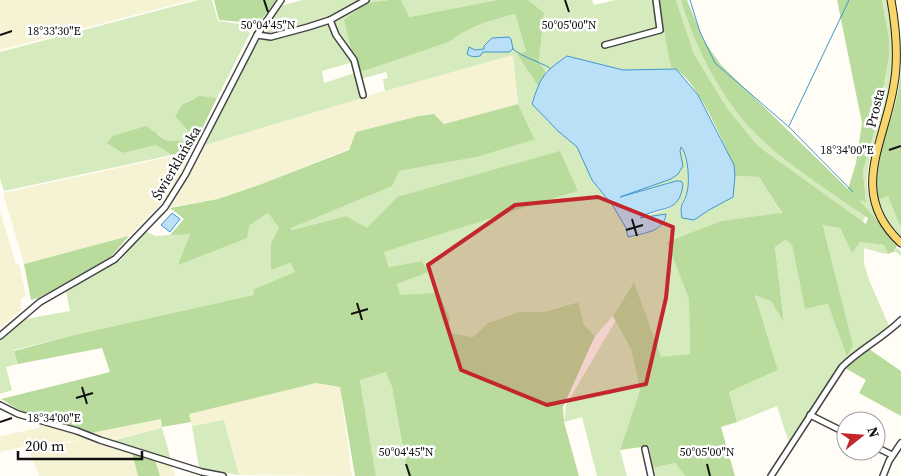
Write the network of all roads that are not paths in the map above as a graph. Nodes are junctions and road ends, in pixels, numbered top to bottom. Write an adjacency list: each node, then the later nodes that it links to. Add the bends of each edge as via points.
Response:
1 (281, 0): 6 (street, Świerklańska)
2 (366, 0): 5 (street)
3 (656, 0): 7 (street, via 660,30)
4 (891, 0): 9 (main road, Prosta, via 896,67 871,184 881,218)
5 (330, 20): 6 (street, via 271,37); 8 (street, via 335,34 354,60)
6 (257, 35): 11 (street, Świerklańska, via 185,175 162,210 115,259 40,302)
7 (605, 46)
8 (363, 95)
9 (901, 242)
10 (901, 320): 13 (street, via 845,364)
11 (0, 336)
12 (0, 405): 19 (street, via 18,414)
13 (810, 415): 14 (street); 21 (street)
14 (836, 428)
15 (901, 443): 18 (street)
16 (645, 449): 20 (street)
17 (886, 452): 18 (street)
18 (892, 455): 22 (street)
19 (223, 476)
20 (652, 476)
21 (771, 476)
22 (883, 476)

